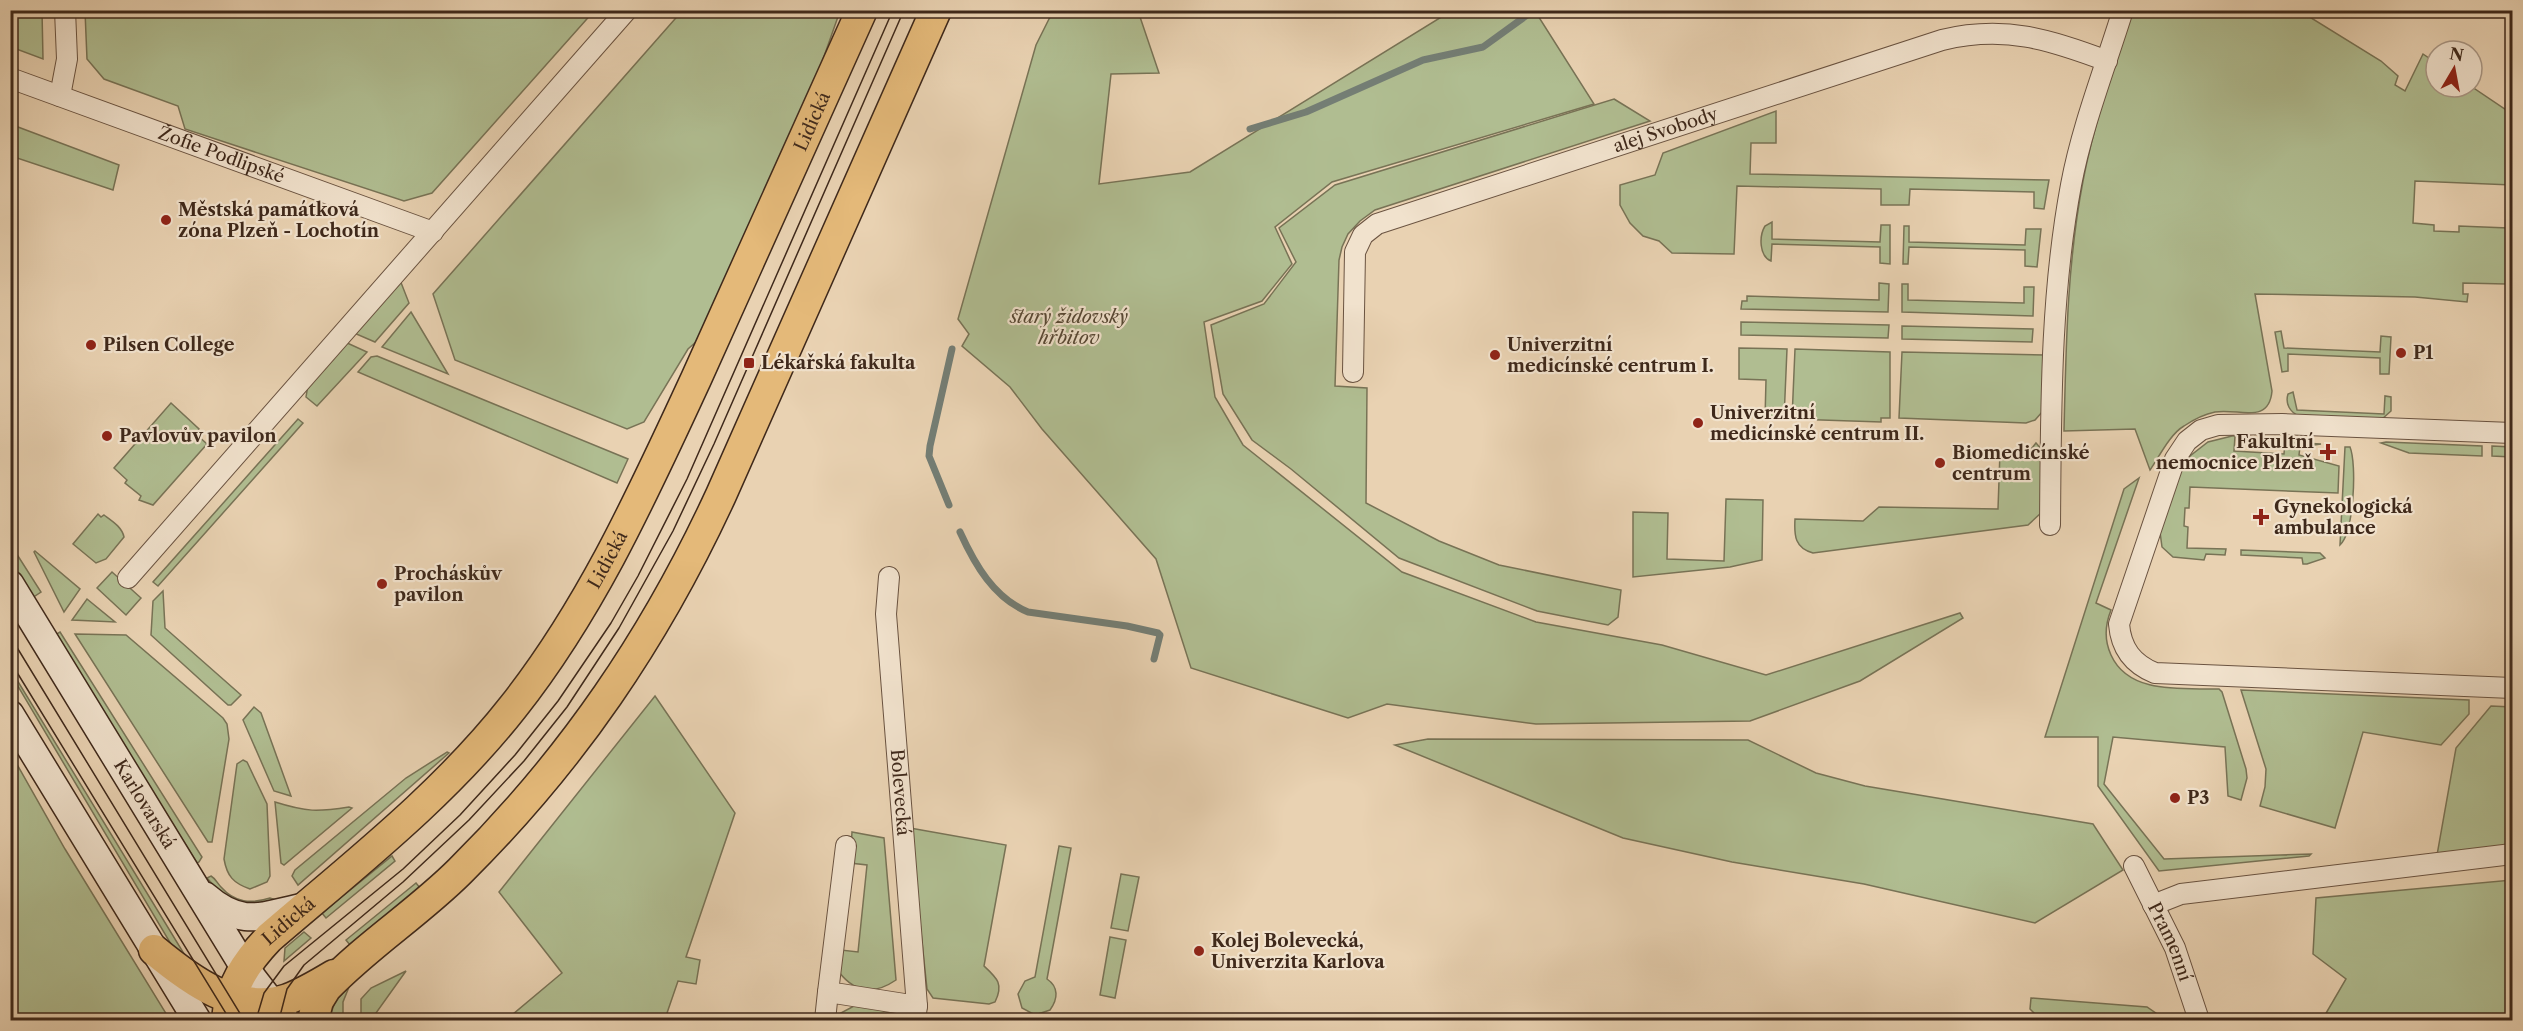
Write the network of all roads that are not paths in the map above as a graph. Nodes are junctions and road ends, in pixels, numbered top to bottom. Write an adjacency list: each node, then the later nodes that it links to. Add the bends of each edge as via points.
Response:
1 (65, 10): 8 (street, via 67,59)
2 (627, 10): 9 (street)
3 (862, 10): 23 (main road, Lidická, via 641,498 588,598 514,706 464,764)
4 (936, 10): 25 (main road, via 717,503 654,626 594,717 516,813 458,873)
5 (2123, 10): 6 (street)
6 (2107, 61): 10 (street, alej Svobody, via 2016,33 1969,34 1377,224 1363,234 1355,252); 12 (street, via 2072,182 2058,279)
7 (10, 78): 8 (street, Žofie Podlipské)
8 (60, 96): 9 (street, Žofie Podlipské)
9 (433, 232): 14 (street)
10 (1353, 372)
11 (2512, 433): 16 (street, via 2271,424 2218,425 2201,430 2187,441 2175,459 2119,624 2126,652 2141,667 2155,673)
12 (2050, 525)
13 (889, 577): 30 (street, Bolevecká, via 886,614)
14 (128, 578)
15 (10, 584): 21 (main road, Karlovarská)
16 (2512, 688)
17 (10, 714): 24 (main road)
18 (846, 846): 27 (street)
19 (2512, 854): 22 (street, via 2181,894)
20 (2134, 866): 22 (street, Pramenní)
21 (190, 879): 23 (main road, via 221,909 234,916 249,918); 26 (main road, Karlovarská)
22 (2153, 905): 34 (street, Pramenní, via 2175,948)
23 (304, 907): 26 (main road, Lidická)
24 (154, 950): 28 (main road); 31 (main road)
25 (352, 964): 29 (main road, via 287,999); 32 (main road, via 326,988)
26 (244, 967): 28 (main road, Lidická); 29 (main road, Karlovarská)
27 (828, 992): 30 (street, Bolevecká); 33 (street)
28 (230, 1010): 29 (main road)
29 (278, 1011)
30 (916, 1013)
31 (197, 1020)
32 (313, 1020)
33 (825, 1020)
34 (2199, 1020)

